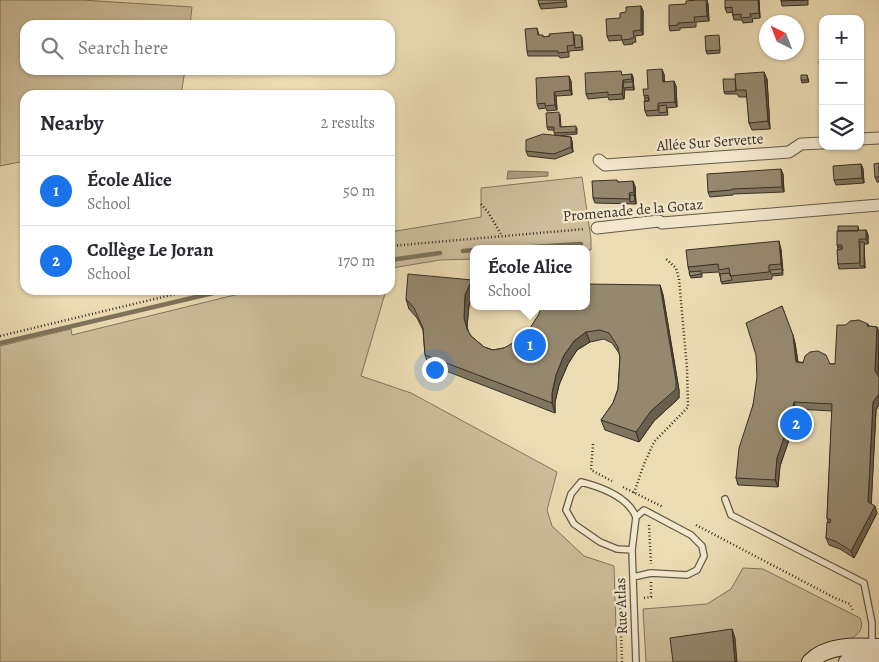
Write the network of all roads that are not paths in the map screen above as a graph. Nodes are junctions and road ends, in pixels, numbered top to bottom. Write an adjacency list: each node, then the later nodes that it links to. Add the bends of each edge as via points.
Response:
1 (879, 138): 2 (street)
2 (864, 139)
3 (819, 143): 4 (street, Allée Sur Servette, via 801,144 789,152 605,165)
4 (599, 160)
5 (879, 205): 6 (street, Promenade de la Gotaz)
6 (597, 228)
7 (725, 499): 11 (lane, via 731,515 864,583)
8 (636, 517): 9 (lane, Rue Atlas); 9 (lane, via 632,507 624,501 598,486 581,482 566,510 574,524 600,542 617,549); 10 (lane, via 644,510 691,535 702,546 704,556 696,570 686,574 651,573)
9 (632, 550): 10 (lane, Rue Atlas)
10 (633, 577): 13 (lane, Rue Atlas)
11 (876, 622): 12 (lane)
12 (875, 654): 14 (main road, via 845,647 828,650); 15 (main road)
13 (636, 662)
14 (810, 662)
15 (847, 662)

